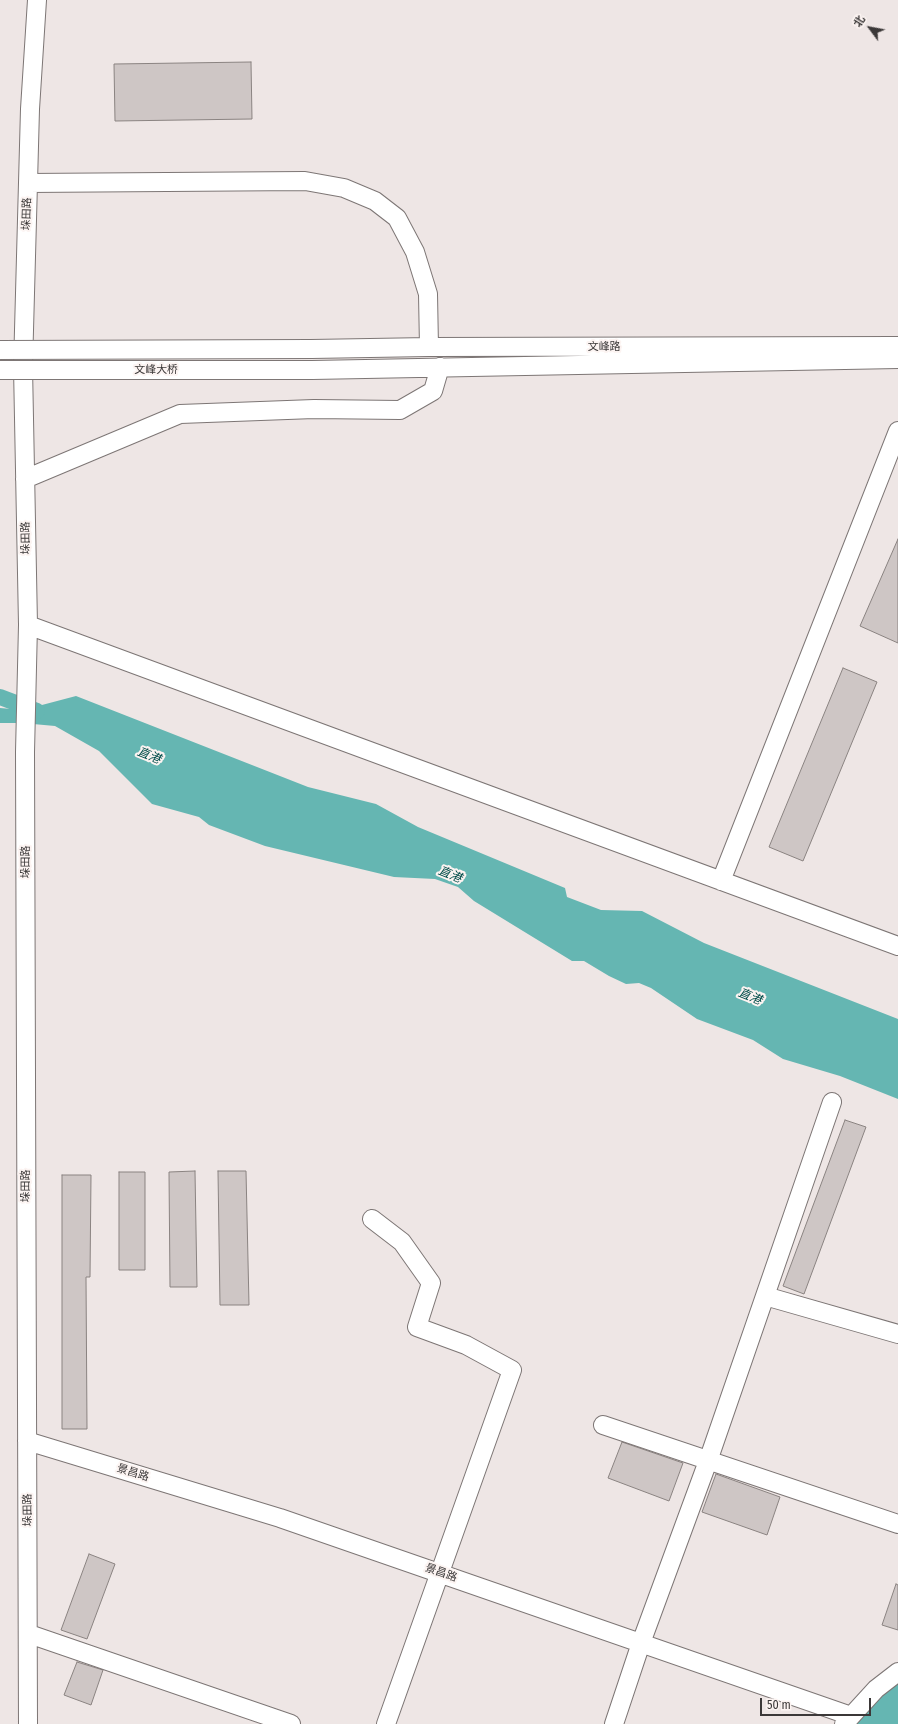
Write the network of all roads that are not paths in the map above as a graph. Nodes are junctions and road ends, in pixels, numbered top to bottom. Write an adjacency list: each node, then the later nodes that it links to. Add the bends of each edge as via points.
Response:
1 (37, 0): 2 (street, 垛田路)
2 (28, 183): 4 (street, via 305,181 344,188 375,201 397,218 416,252 428,294); 12 (street, 垛田路, via 23,367)
3 (898, 346): 4 (street, 文峰路)
4 (429, 347): 5 (street, 文峰路)
5 (311, 349): 6 (street, 文峰大桥, bridge)
6 (0, 350)
7 (898, 359): 8 (street, 文峰路)
8 (440, 367): 10 (street, 文峰路); 12 (street, via 433,391 400,410 314,408 180,414)
9 (0, 370): 10 (street, 文峰大桥, bridge)
10 (312, 370)
11 (898, 431): 14 (street)
12 (25, 479): 13 (street, 垛田路)
13 (28, 625): 14 (street); 21 (street, 垛田路, via 25,752)
14 (721, 881): 15 (street)
15 (898, 946)
16 (832, 1102): 18 (street)
17 (372, 1219): 24 (street, via 402,1242 431,1283 418,1327 466,1345 512,1370)
18 (765, 1296): 19 (street); 22 (street)
19 (898, 1334)
20 (603, 1425): 22 (street)
21 (27, 1441): 24 (street, 景昌路, via 280,1518); 25 (street, 垛田路)
22 (708, 1461): 23 (street); 26 (street)
23 (898, 1524)
24 (439, 1573): 26 (street, 景昌路); 31 (street)
25 (29, 1634): 29 (street, 垛田路); 30 (street)
26 (641, 1643): 28 (street, 景昌路); 32 (street)
27 (898, 1672): 28 (street, via 876,1689)
28 (847, 1720)
29 (28, 1724)
30 (291, 1724)
31 (386, 1724)
32 (614, 1724)

